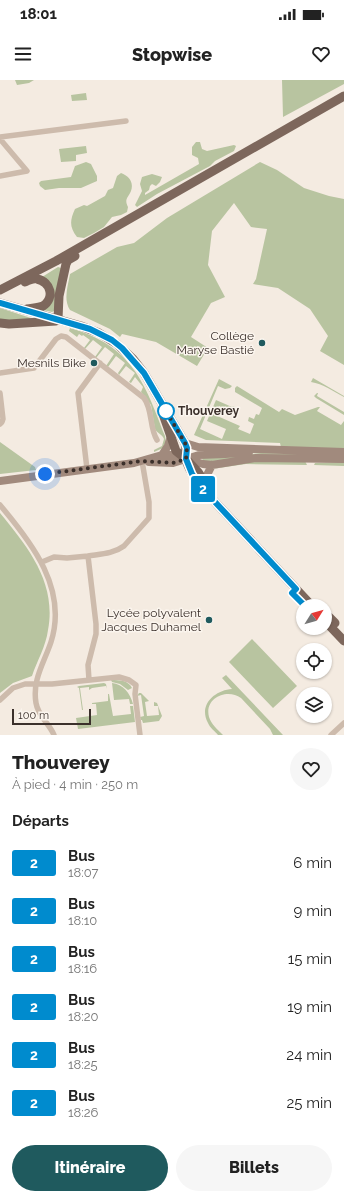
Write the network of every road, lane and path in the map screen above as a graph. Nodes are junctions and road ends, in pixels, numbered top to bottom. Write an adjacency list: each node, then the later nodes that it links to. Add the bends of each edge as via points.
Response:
1 (344, 96): 5 (main road)
2 (126, 122): 3 (street)
3 (0, 138): 4 (street, via 26,171)
4 (0, 176)
5 (115, 228): 6 (main road); 9 (main road, via 112,233 66,262 59,296)
6 (2, 290): 8 (main road, via 32,279 46,284 50,293 48,301 41,307)
7 (0, 303): 8 (main road)
8 (24, 309): 9 (main road)
9 (60, 320): 10 (main road); 14 (main road, via 99,333 122,348 144,373)
10 (0, 323)
11 (100, 364): 12 (street, via 64,336 56,339 34,368); 18 (street, via 144,398 150,410); 27 (street, via 78,393)
12 (0, 373)
13 (0, 393): 15 (street, via 3,419)
14 (156, 393): 16 (main road); 19 (main road)
15 (0, 424)
16 (168, 427): 17 (main road); 23 (main road)
17 (171, 436): 22 (main road); 23 (main road, via 176,451)
18 (157, 440)
19 (185, 443): 20 (main road, via 198,447); 23 (main road)
20 (255, 450): 21 (main road); 23 (main road, via 247,453 199,455)
21 (344, 452)
22 (162, 456): 23 (main road, via 172,455); 25 (main road)
23 (186, 459): 25 (main road, via 173,463); 26 (main road); 29 (main road); 33 (main road, via 202,488)
24 (344, 460): 26 (main road, via 256,458)
25 (142, 461): 27 (main road); 31 (street, via 149,518 120,549)
26 (212, 465): 29 (main road, via 207,475)
27 (87, 469): 28 (main road)
28 (0, 481)
29 (208, 487): 34 (main road)
30 (0, 505): 32 (street)
31 (88, 556): 32 (street, via 54,557); 39 (street, via 96,624 88,665)
32 (42, 562): 40 (street, via 52,588 54,621 52,637)
33 (305, 599)
34 (312, 599)
35 (332, 620): 37 (main road)
36 (332, 628): 38 (main road)
37 (344, 633)
38 (344, 641)
39 (89, 680): 40 (street); 44 (street, via 119,677 136,685)
40 (35, 684): 41 (street, via 19,686); 43 (street, via 38,710)
41 (0, 700)
42 (344, 723): 45 (street)
43 (54, 735)
44 (140, 735)
45 (331, 735)

